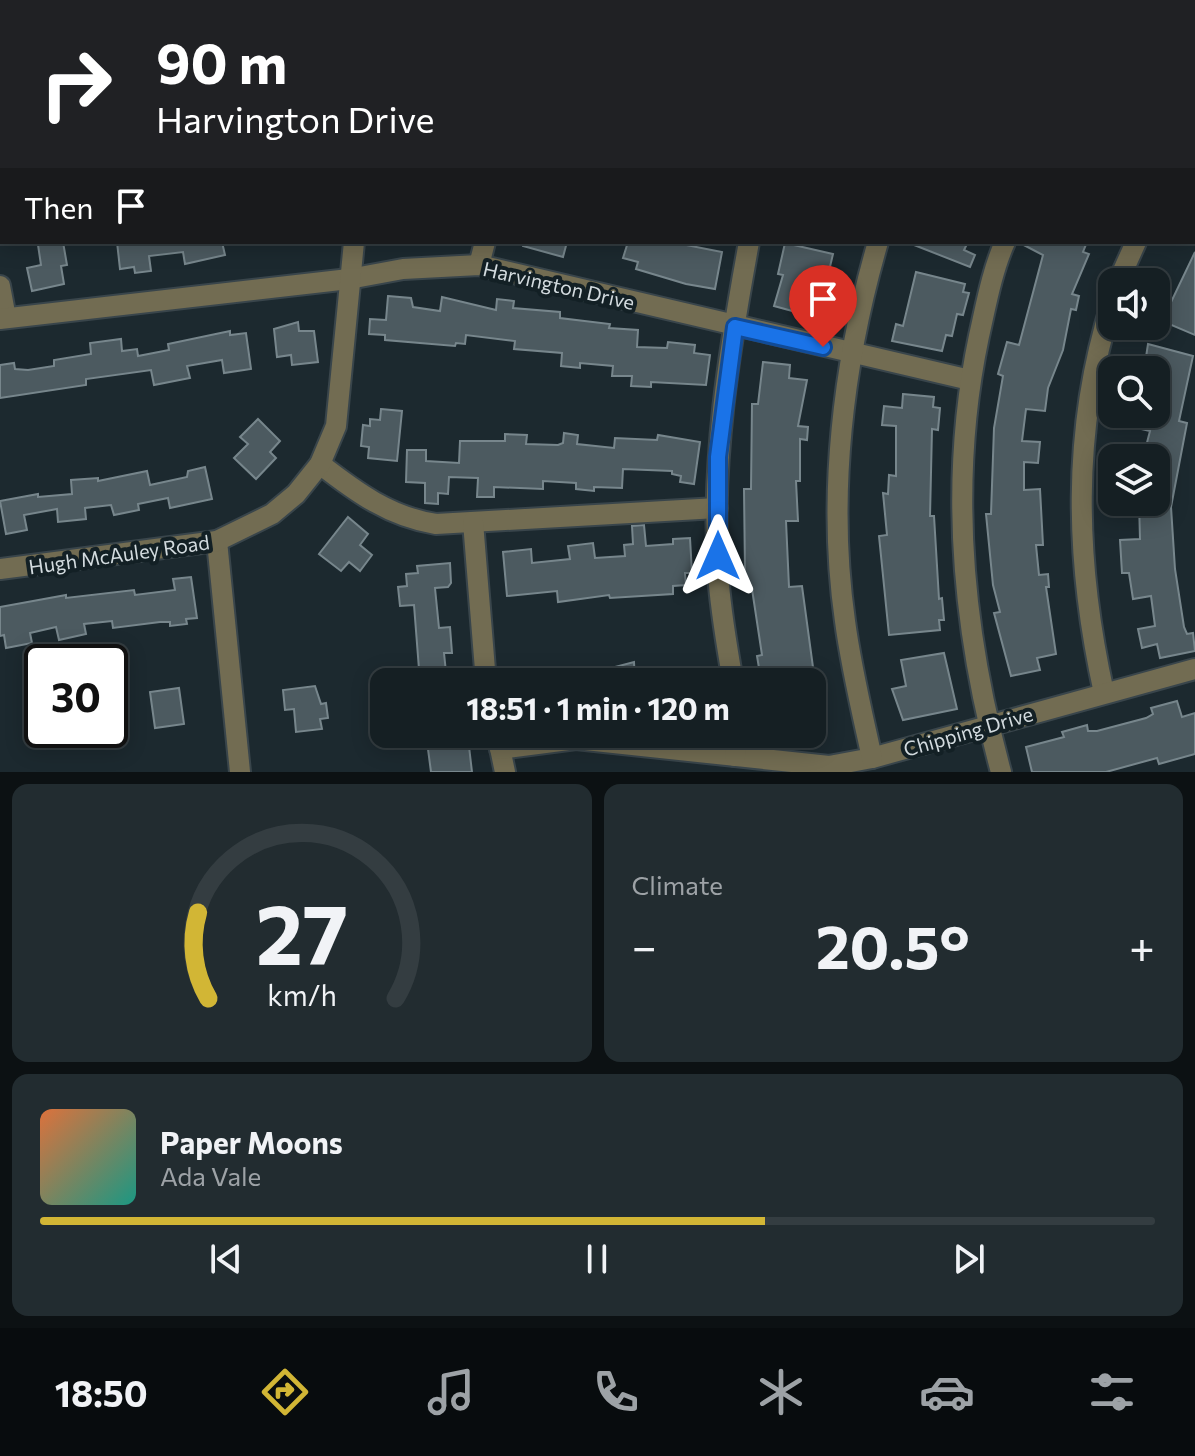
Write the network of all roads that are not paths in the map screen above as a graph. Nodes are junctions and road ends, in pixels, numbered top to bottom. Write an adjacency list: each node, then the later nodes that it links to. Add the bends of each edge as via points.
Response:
1 (354, 244): 9 (street, Hugh McAuley Road)
2 (484, 244): 7 (street)
3 (749, 244): 12 (street)
4 (878, 244): 14 (street)
5 (1004, 244): 15 (street)
6 (1135, 244): 8 (street)
7 (479, 265): 9 (street, Harvington Drive, via 403,269); 12 (street, Harvington Drive)
8 (1124, 268)
9 (349, 279): 11 (street, Harvington Drive); 16 (street, Hugh McAuley Road, via 336,426)
10 (0, 286): 11 (street)
11 (3, 318)
12 (735, 327): 14 (street, Harvington Drive); 17 (street, via 718,457)
13 (1102, 340): 24 (street, via 1080,474 1085,587)
14 (852, 354): 15 (street, Harvington Drive); 30 (street, via 842,431 840,547 844,618)
15 (970, 380): 25 (street, via 960,520 970,642)
16 (320, 464): 18 (street, via 364,496 413,521); 19 (street, Hugh McAuley Road, via 272,514)
17 (717, 508): 18 (street); 22 (street, via 718,574)
18 (473, 522): 21 (street)
19 (217, 541): 20 (street, Hugh McAuley Road); 31 (street)
20 (0, 569)
21 (485, 668)
22 (731, 668)
23 (1195, 669): 24 (street, Chipping Drive)
24 (1104, 693): 25 (street, Chipping Drive)
25 (988, 725): 30 (street, Chipping Drive); 33 (street)
26 (500, 748): 32 (street)
27 (660, 748): 29 (street, Chipping Drive)
28 (736, 748): 29 (street)
29 (735, 756): 30 (street, Chipping Drive, via 829,766)
30 (872, 758)
31 (240, 772)
32 (505, 772)
33 (1001, 772)

